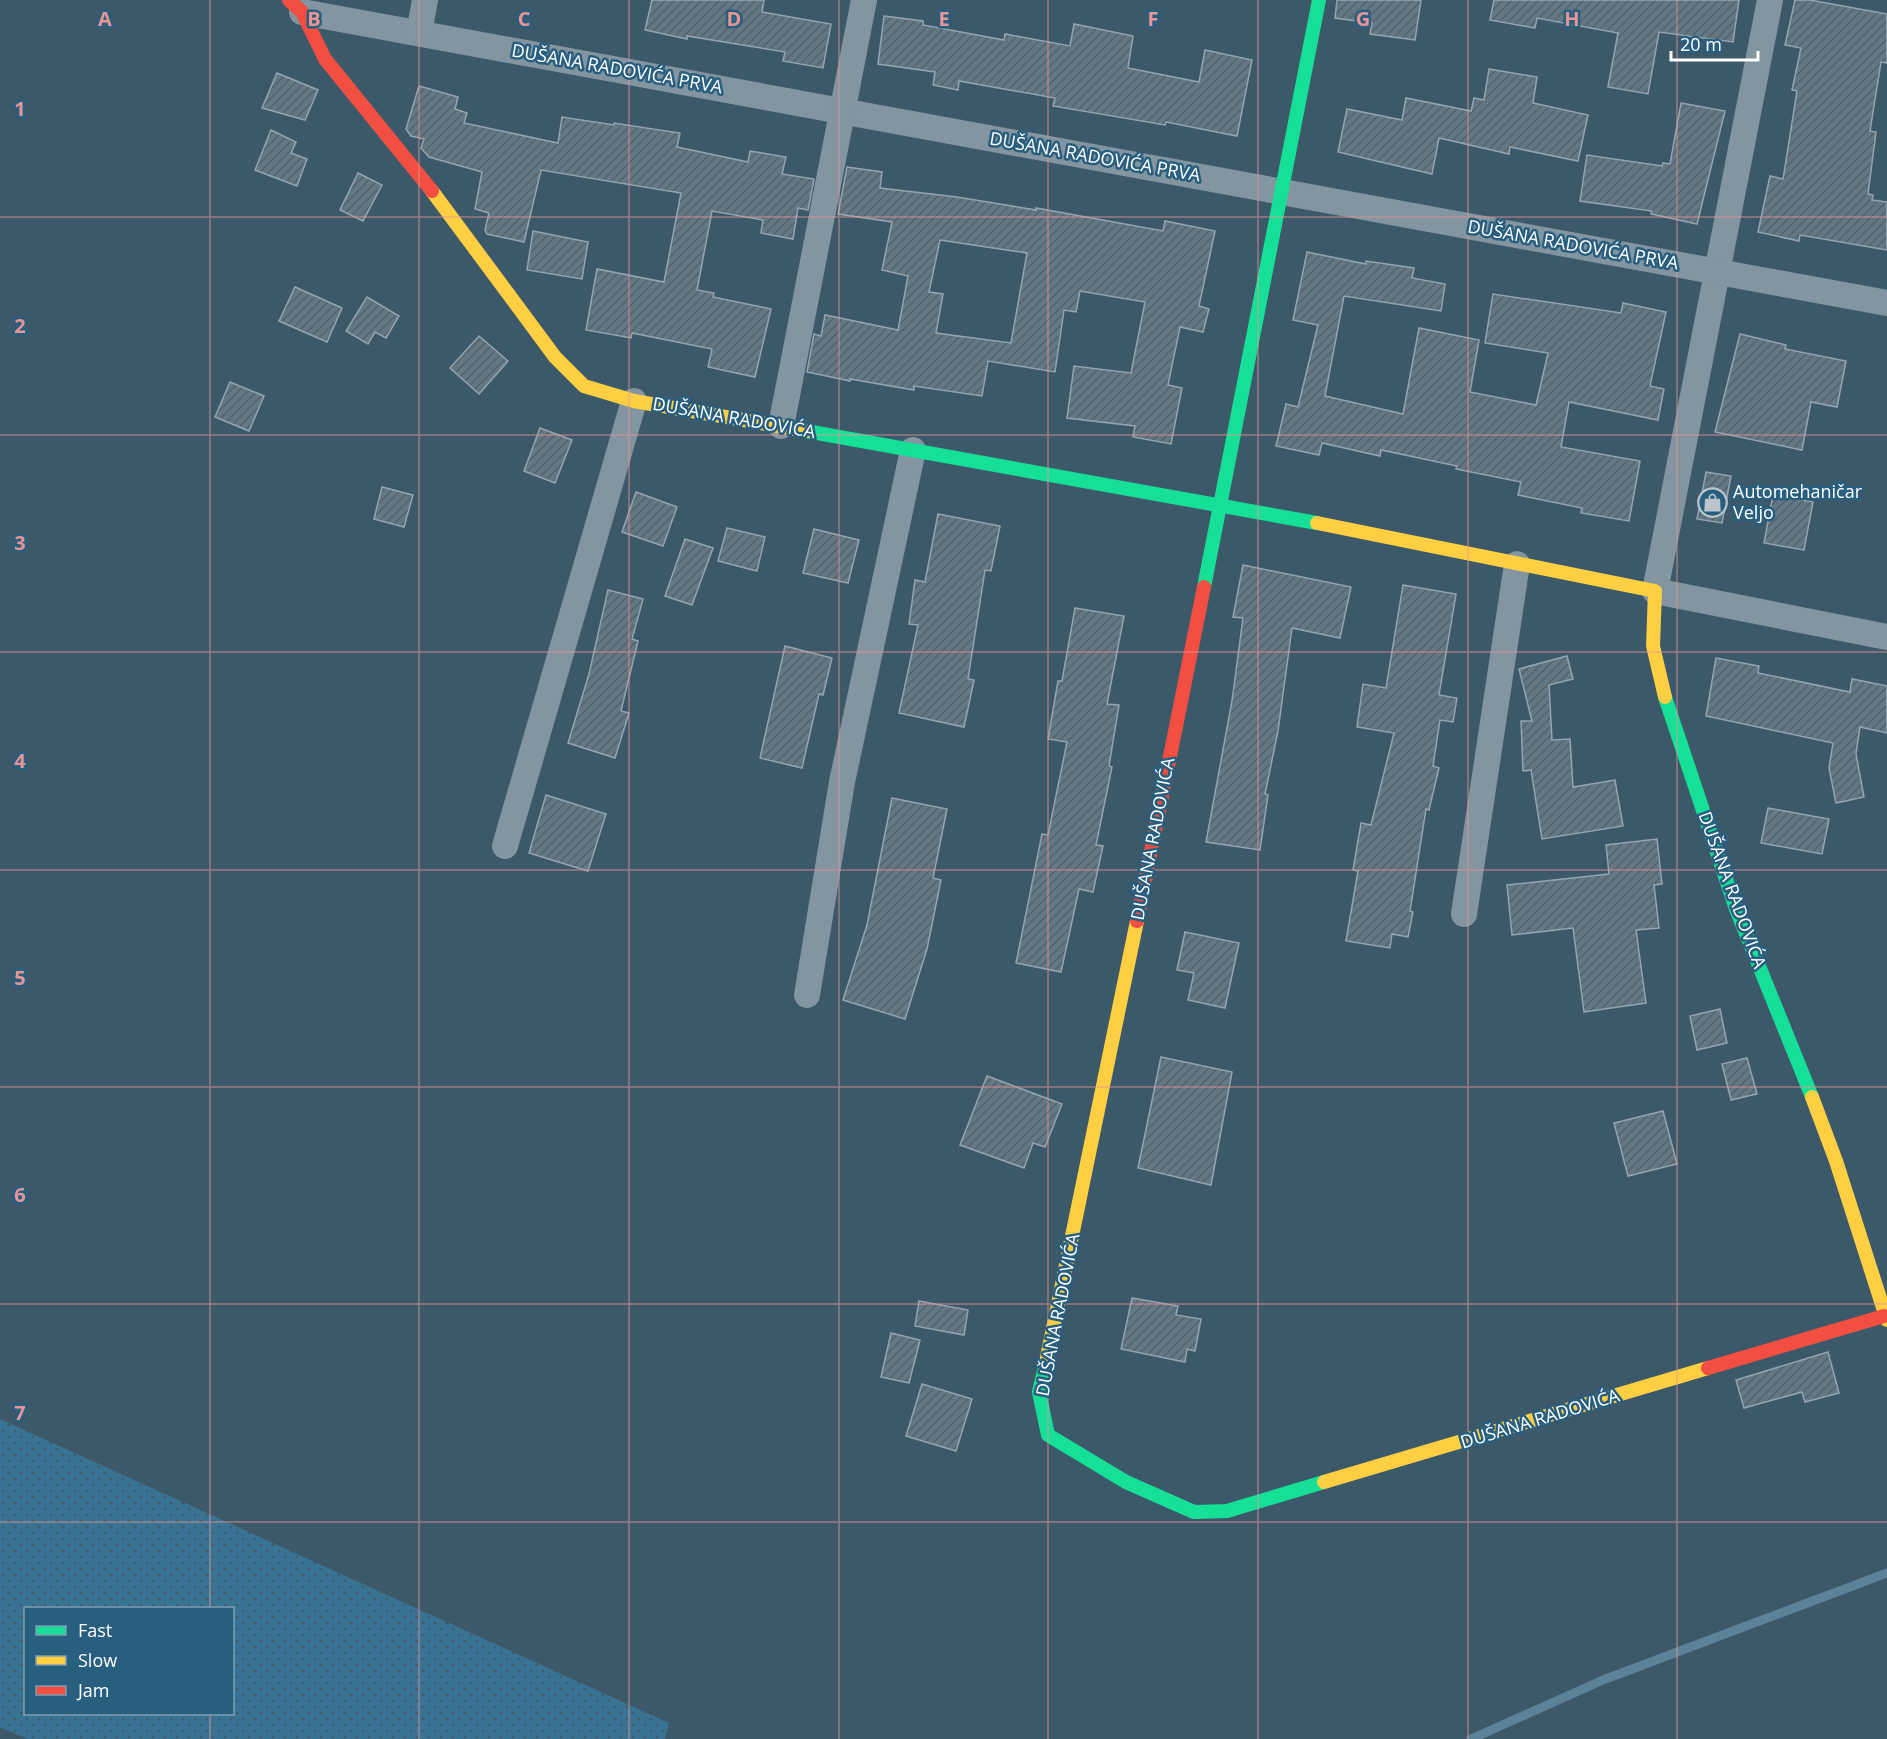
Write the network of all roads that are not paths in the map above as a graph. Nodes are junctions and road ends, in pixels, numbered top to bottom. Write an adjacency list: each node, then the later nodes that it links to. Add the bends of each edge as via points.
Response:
1 (425, 0): 6 (street)
2 (864, 0): 7 (street)
3 (1319, 0): 8 (street)
4 (1770, 0): 9 (street)
5 (295, 6): 6 (street, DUŠANA RADOVIĆA PRVA); 11 (street, via 325,59 437,197 555,357 584,386)
6 (419, 33): 7 (street, DUŠANA RADOVIĆA PRVA)
7 (844, 111): 8 (street, DUŠANA RADOVIĆA PRVA); 12 (street)
8 (1283, 192): 9 (street, DUŠANA RADOVIĆA PRVA); 14 (street)
9 (1719, 272): 10 (street, DUŠANA RADOVIĆA PRVA); 16 (street)
10 (1887, 303)
11 (634, 401): 12 (street, DUŠANA RADOVIĆA); 18 (street, DUŠANA RADOVIĆA)
12 (781, 426): 13 (street, DUŠANA RADOVIĆA)
13 (913, 450): 14 (street, DUŠANA RADOVIĆA); 20 (street, via 842,782)
14 (1220, 504): 15 (street, DUŠANA RADOVIĆA); 22 (street, DUŠANA RADOVIĆA, via 1039,1392 1048,1435 1126,1482 1194,1512 1227,1511)
15 (1517, 564): 16 (street, DUŠANA RADOVIĆA); 19 (street)
16 (1655, 591): 17 (street); 21 (street, DUŠANA RADOVIĆA, via 1653,646 1663,692 1736,909)
17 (1887, 637)
18 (505, 846)
19 (1464, 914)
20 (807, 995)
21 (1880, 1274): 22 (street, DUŠANA RADOVIĆA)
22 (1886, 1318)

